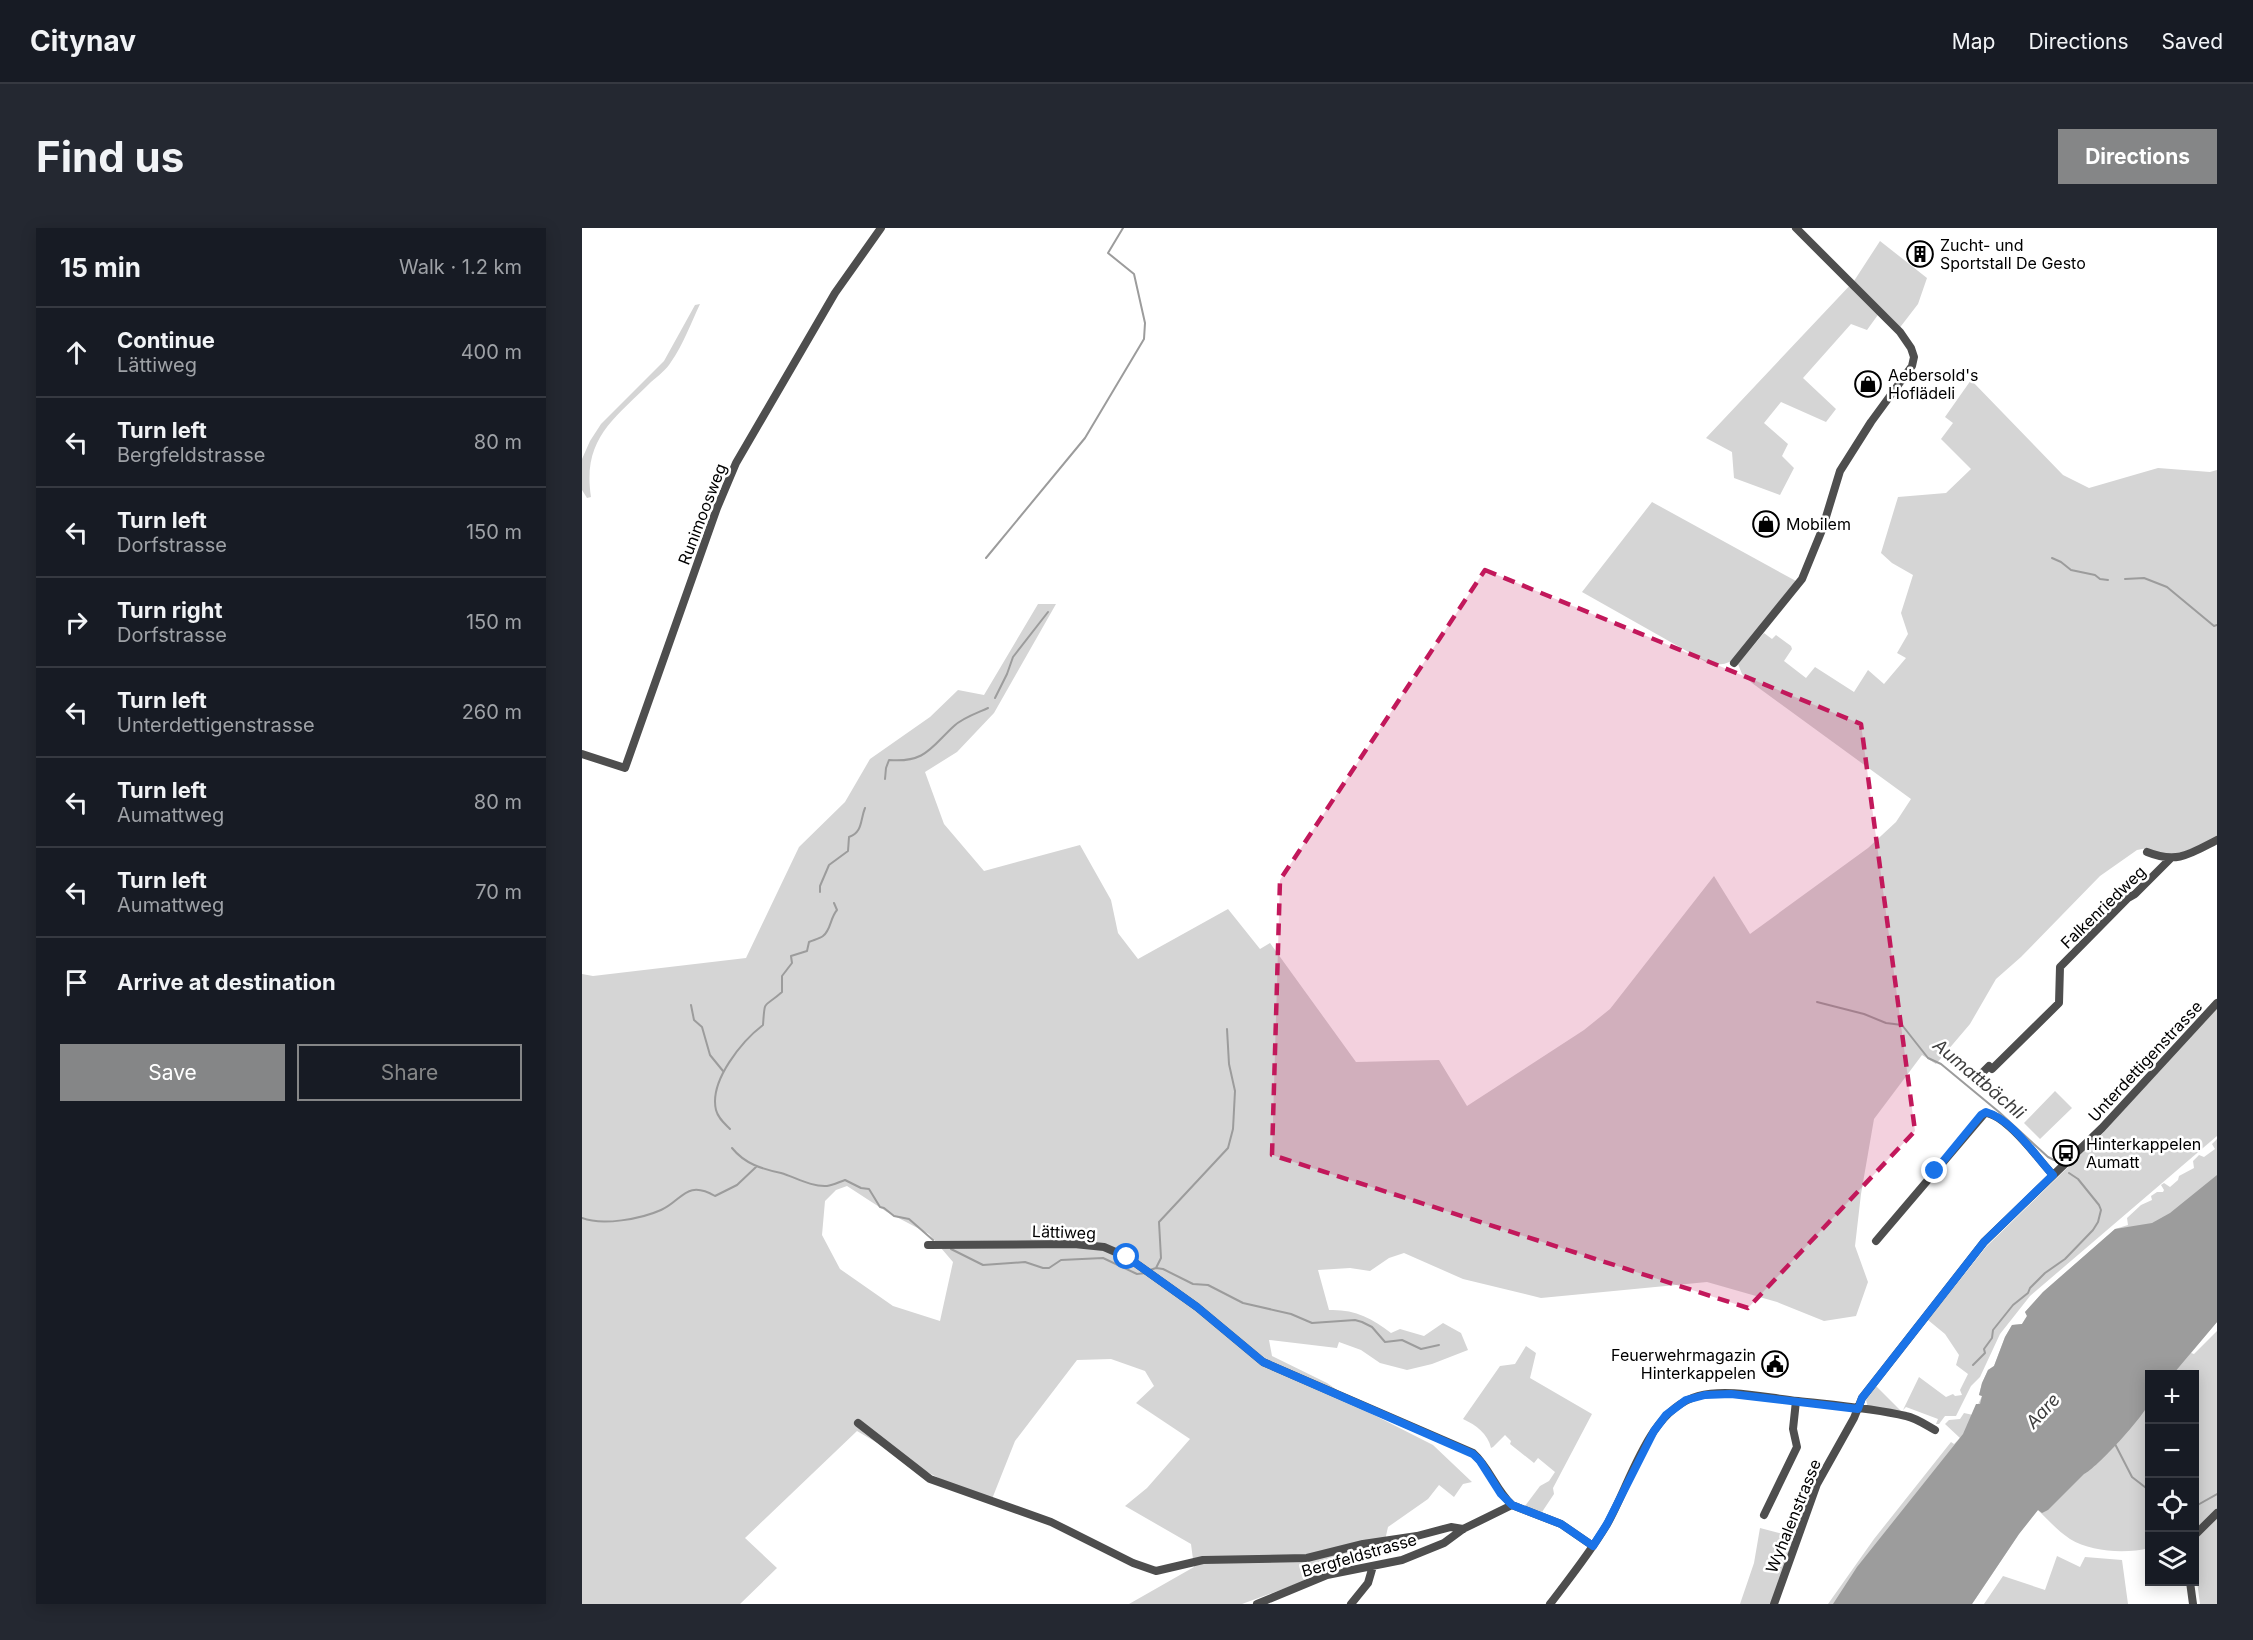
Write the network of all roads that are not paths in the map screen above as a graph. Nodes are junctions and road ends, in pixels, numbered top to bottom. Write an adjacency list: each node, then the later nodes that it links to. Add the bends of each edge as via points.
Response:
1 (881, 228): 4 (street, Runimoosweg, via 835,293 736,463 626,768)
2 (1796, 228): 3 (street, via 1900,332 1914,357 1909,372 1840,471 1802,579)
3 (1734, 663)
4 (582, 754)
5 (2217, 840): 7 (street, Falkenriedweg)
6 (2147, 852): 7 (street, Falkenriedweg)
7 (2170, 859): 9 (street, Falkenriedweg, via 2060,967 2059,1004 1992,1069 1989,1066)
8 (2217, 1004): 10 (street, Unterdettigenstrasse)
9 (1976, 1079)
10 (2053, 1175): 11 (street, via 2019,1136 1986,1112); 14 (street, Unterdettigenstrasse, via 1973,1255 1862,1398)
11 (1876, 1241)
12 (928, 1245): 17 (street, Lättiweg, via 1089,1245 1115,1251 1197,1307 1263,1362 1473,1454)
13 (1796, 1401): 14 (street); 19 (street, via 1793,1429 1797,1447); 22 (street, via 1715,1394 1697,1396 1678,1405 1654,1431)
14 (1858, 1409): 16 (street, via 1908,1416); 28 (street, Wyhalenstrasse, via 1817,1484)
15 (858, 1423): 20 (street, via 930,1479 1051,1522 1149,1569 1162,1570 1203,1560 1307,1558 1451,1527)
16 (1935, 1430)
17 (1512, 1505): 20 (street, Bergfeldstrasse); 22 (street, via 1561,1524)
18 (2217, 1513): 21 (street)
19 (1764, 1515)
20 (1463, 1529): 23 (street, Bergfeldstrasse, via 1444,1543 1402,1560)
21 (2198, 1532)
22 (1593, 1546): 27 (street)
23 (1373, 1566): 25 (street, Bergfeldstrasse, via 1327,1575); 26 (street, via 1364,1590)
24 (2191, 1586): 29 (street)
25 (1257, 1604)
26 (1351, 1604)
27 (1550, 1604)
28 (1774, 1604)
29 (2193, 1604)

